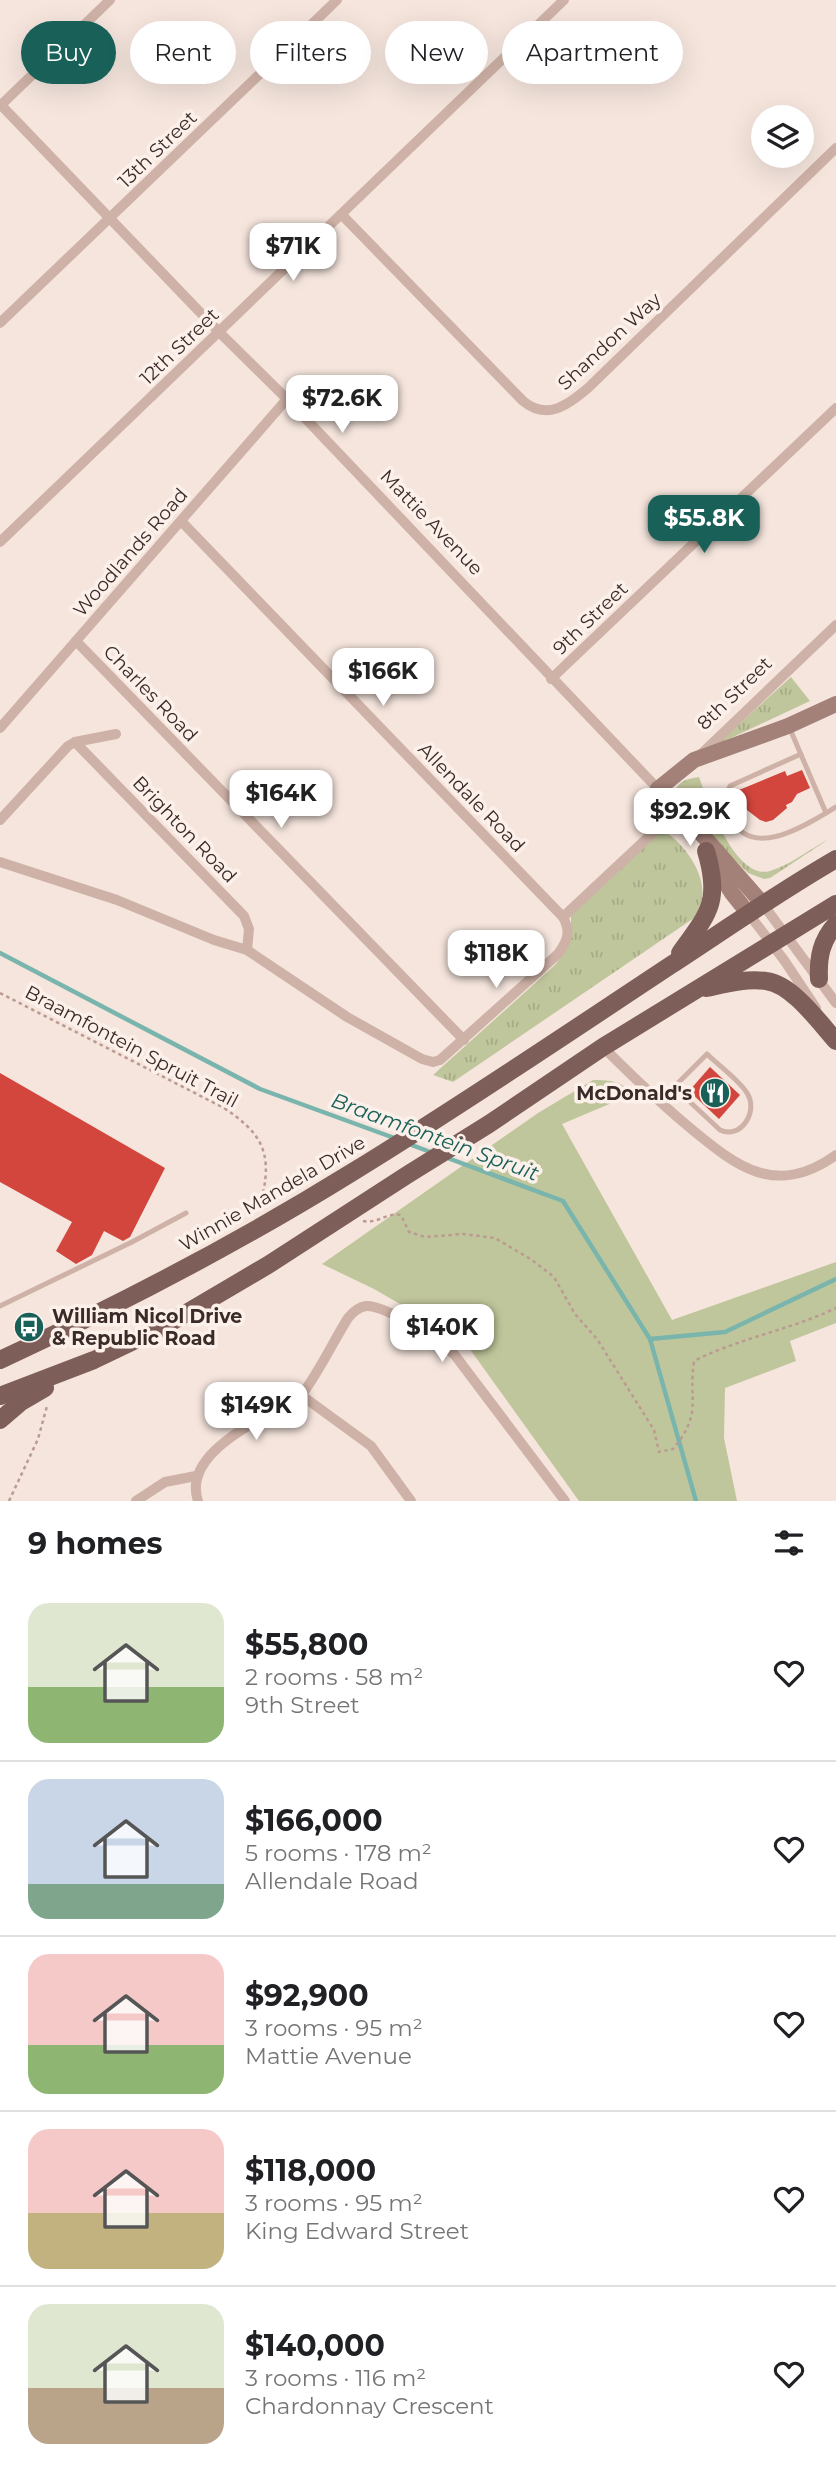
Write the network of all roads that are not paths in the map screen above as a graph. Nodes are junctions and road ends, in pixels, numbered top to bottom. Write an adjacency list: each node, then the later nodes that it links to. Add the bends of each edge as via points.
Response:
1 (110, 0): 4 (street)
2 (337, 0): 7 (street, 13th Street)
3 (564, 0): 6 (street, 12th Street)
4 (0, 105): 7 (street, Mattie Avenue)
5 (836, 148): 6 (street, Shandon Way, via 589,388 552,411 539,411 523,401)
6 (342, 215): 9 (street, 12th Street)
7 (111, 218): 8 (street, 13th Street); 9 (street, Mattie Avenue)
8 (0, 323)
9 (219, 332): 10 (street, Mattie Avenue); 13 (street, 12th Street)
10 (287, 399): 12 (street, Woodlands Road); 16 (street, Mattie Avenue)
11 (836, 408): 16 (street, 9th Street)
12 (181, 521): 15 (street, Woodlands Road); 34 (street, Allendale Road)
13 (0, 542)
14 (836, 625): 23 (street, 8th Street)
15 (76, 641): 19 (street, Woodlands Road); 42 (street, Charles Road)
16 (551, 679): 24 (street, Mattie Avenue)
17 (836, 704): 18 (street)
18 (788, 726): 22 (lane); 23 (street)
19 (0, 729)
20 (116, 734): 21 (street)
21 (75, 742): 27 (street); 37 (street, Brighton Road, via 244,916 249,929)
22 (801, 754): 26 (lane); 26 (lane, via 730,786 726,794 730,816 747,835 762,839 783,836)
23 (694, 760): 24 (street, 8th Street)
24 (659, 789): 29 (street, Mattie Avenue); 33 (street, Mattie Avenue, via 699,831)
25 (836, 807): 26 (lane)
26 (826, 813)
27 (0, 820)
28 (656, 830): 34 (street)
29 (706, 851): 33 (street, Mattie Avenue, via 732,893); 38 (main road, via 713,875 712,902)
30 (836, 859): 33 (main road, Winnie Mandela Drive)
31 (0, 862): 37 (street)
32 (836, 904): 36 (main road)
33 (755, 908): 36 (street, Mattie Avenue); 36 (street, Mattie Avenue); 38 (main road, Winnie Mandela Drive)
34 (563, 917): 42 (street, via 569,936 558,954)
35 (836, 924): 39 (main road, via 821,946)
36 (780, 939): 39 (street, Mattie Avenue); 40 (main road); 43 (street, Mattie Avenue)
37 (247, 950): 42 (street, via 422,1059 437,1061)
38 (672, 964): 50 (main road, Winnie Mandela Drive, via 350,1174 209,1256)
39 (819, 979): 41 (street, Mattie Avenue)
40 (694, 991): 43 (main road, via 750,981 775,983); 44 (main road)
41 (836, 1003)
42 (464, 1040)
43 (836, 1040)
44 (603, 1047): 46 (street); 51 (main road, via 268,1265 161,1328)
45 (674, 1087): 45 (lane, via 707,1054 748,1094 748,1116 740,1130 726,1133); 46 (lane)
46 (659, 1102): 47 (street, via 726,1158 752,1171 768,1175 810,1171)
47 (836, 1155)
48 (186, 1213): 49 (lane)
49 (0, 1306)
50 (0, 1360)
51 (94, 1360): 53 (main road); 54 (main road)
52 (301, 1395): 55 (street, via 206,1457); 58 (street, via 371,1446); 59 (street, via 353,1313 365,1306 386,1311 454,1354)
53 (0, 1396)
54 (0, 1420)
55 (196, 1476): 56 (street, via 164,1482); 57 (street)
56 (136, 1501)
57 (198, 1501)
58 (411, 1501)
59 (565, 1501)

